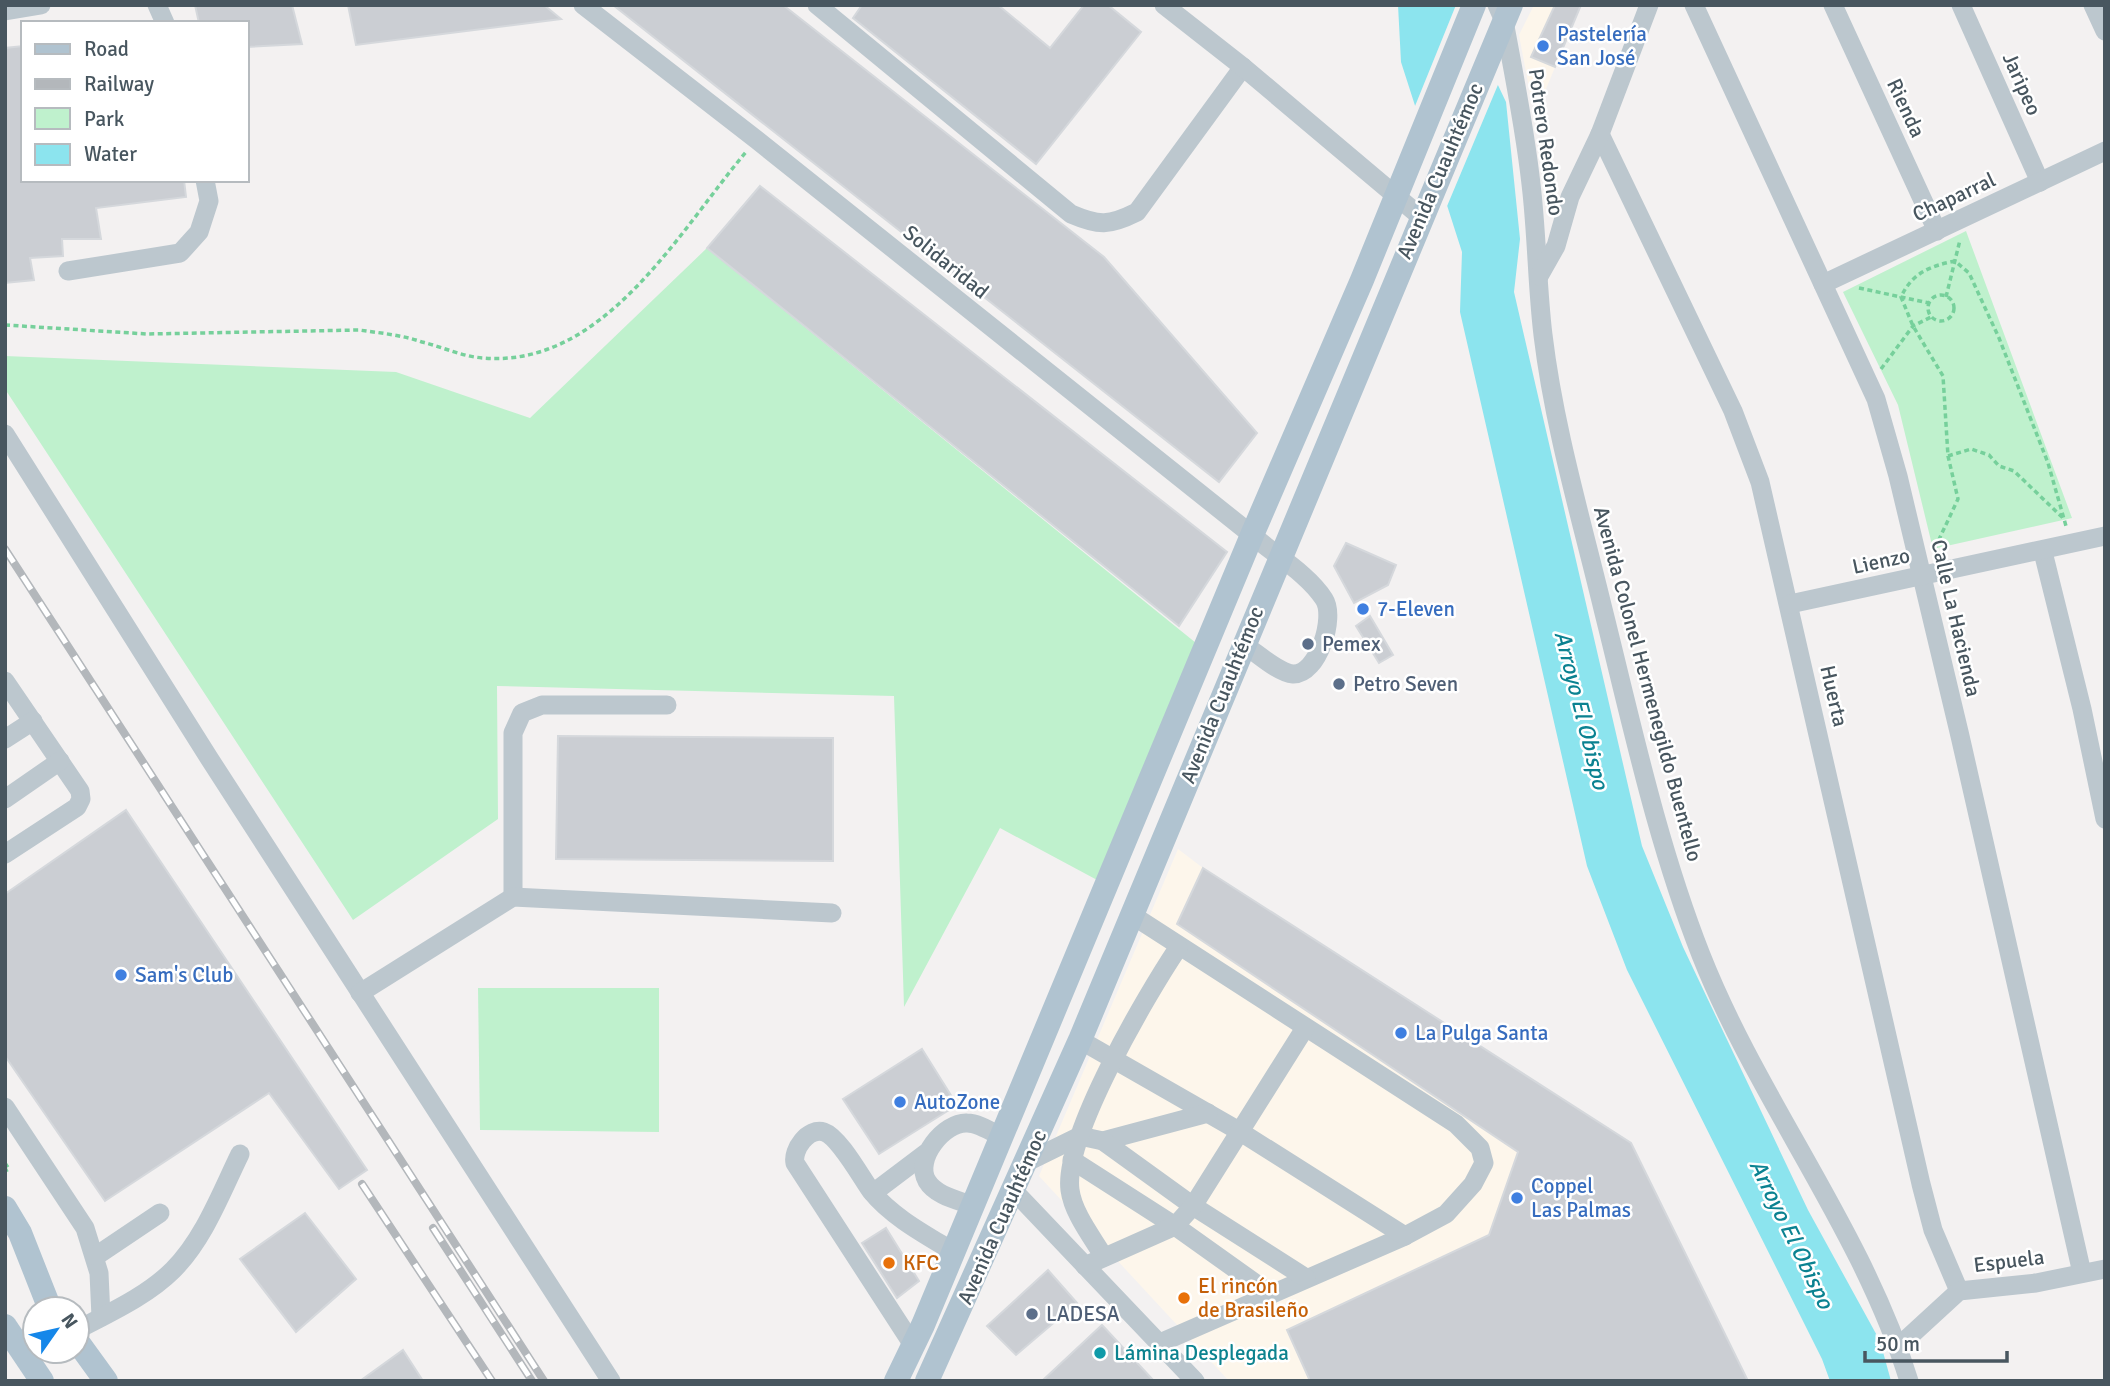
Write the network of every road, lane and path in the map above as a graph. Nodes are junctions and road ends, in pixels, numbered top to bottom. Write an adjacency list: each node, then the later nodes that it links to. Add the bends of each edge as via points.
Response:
1 (41, 5): 12 (street)
2 (157, 5): 14 (street)
3 (583, 5): 18 (street, Solidaridad)
4 (817, 5): 16 (street, via 1071,214 1094,224 1117,222 1137,212)
5 (1164, 5): 16 (street)
6 (1474, 5): 22 (main road, Avenida Cuauhtémoc)
7 (1649, 5): 17 (street)
8 (1694, 5): 29 (street, Calle La Hacienda)
9 (1833, 5): 25 (street, Rienda)
10 (1961, 5): 21 (street, Jaripeo)
11 (2092, 5): 15 (street)
12 (5, 11)
13 (1502, 18): 23 (main road, Avenida Cuauhtémoc); 26 (street, Potrero Redondo, via 1531,185)
14 (164, 21)
15 (2105, 32)
16 (1243, 67): 22 (street)
17 (1600, 134): 26 (street); 46 (street, Huerta, via 1732,411 1760,482)
18 (757, 140): 34 (path, via 617,305 587,330 527,356 482,358 359,330 148,334); 40 (street, Solidaridad)
19 (2105, 151): 21 (street, Chaparral)
20 (205, 182): 28 (street, via 209,201 199,232 180,253)
21 (2040, 182): 24 (street, Chaparral)
22 (1399, 188): 23 (street); 40 (main road, Avenida Cuauhtémoc)
23 (1424, 209): 44 (main road, Avenida Cuauhtémoc)
24 (1965, 217): 25 (street, Chaparral); 27 (path)
25 (1937, 231): 29 (street, Chaparral)
26 (1547, 245): 102 (street, Avenida Colonel Hermenegildo Buentello, via 1539,277 1557,420 1666,851 1701,955 1723,1003 1864,1268)
27 (1955, 261): 30 (path, via 1923,271 1908,283); 31 (path); 39 (path, via 1969,273 1983,299 2048,463)
28 (68, 271)
29 (1824, 284): 30 (path); 36 (street, Calle La Hacienda)
30 (1901, 297): 32 (path); 35 (path)
31 (1946, 297): 32 (path); 33 (path, via 1952,303 1951,317 1937,321)
32 (1929, 303): 33 (path)
33 (1931, 317): 35 (path)
34 (5, 325)
35 (1913, 326): 36 (path, via 1885,367); 38 (path, via 1943,376)
36 (1866, 377): 45 (street, Calle La Hacienda, via 1876,399)
37 (5, 433): 60 (street)
38 (1948, 456): 39 (path, via 1971,449 1989,455 1999,466 2014,471); 45 (path, via 1958,499)
39 (2063, 518): 42 (path)
40 (1252, 535): 44 (street, Solidaridad); 65 (main road, Avenida Cuauhtémoc)
41 (2105, 536): 42 (street, Lienzo)
42 (2072, 544): 43 (street, Lienzo)
43 (2043, 552): 45 (street, Lienzo); 54 (street)
44 (1279, 559): 47 (main road, Avenida Cuauhtémoc); 47 (street, Solidaridad, via 1325,600 1329,623 1320,648 1310,667 1290,674)
45 (1923, 575): 46 (street, Lienzo); 91 (street, Calle La Hacienda)
46 (1790, 604): 93 (street, Huerta, via 1921,1184 1933,1230)
47 (1243, 644): 58 (main road, Avenida Cuauhtémoc)
48 (5, 681): 50 (street)
49 (667, 705): 56 (street, via 542,705 522,713 513,733)
50 (33, 720): 51 (street); 52 (street)
51 (5, 739)
52 (60, 761): 53 (street); 55 (street, via 80,791 77,807)
53 (5, 799)
54 (2105, 819)
55 (5, 854)
56 (513, 897): 57 (street); 60 (street)
57 (832, 913)
58 (1132, 915): 59 (street); 62 (main road, Avenida Cuauhtémoc)
59 (1178, 948): 61 (street); 63 (street)
60 (360, 993): 106 (street)
61 (1305, 1028): 67 (street); 84 (street, via 1456,1124 1480,1148 1484,1163 1473,1184 1446,1214)
62 (1080, 1040): 63 (street); 74 (main road, Avenida Cuauhtémoc)
63 (1114, 1060): 66 (street); 68 (street)
64 (5, 1107): 87 (street, via 85,1228)
65 (1015, 1107): 69 (main road, Avenida Cuauhtémoc); 77 (main road, via 1016,1133 1006,1169)
66 (1208, 1113): 67 (street); 70 (street)
67 (1238, 1131): 80 (street); 84 (street)
68 (1080, 1136): 70 (street); 73 (street); 74 (street)
69 (1002, 1137): 71 (street, via 970,1122 961,1123); 79 (main road, Avenida Cuauhtémoc)
70 (1103, 1141): 80 (street)
71 (926, 1153): 78 (street); 79 (street, via 923,1168 927,1181 939,1193)
72 (240, 1154): 97 (street, via 209,1217 174,1269)
73 (1072, 1160): 83 (street); 88 (street, via 1070,1194)
74 (1027, 1162): 77 (main road, Avenida Cuauhtémoc)
75 (5, 1163): 76 (path, via 9,1169)
76 (5, 1171)
77 (1014, 1191): 86 (main road, via 996,1199); 89 (street); 108 (main road, Avenida Cuauhtémoc)
78 (873, 1194): 86 (street); 101 (street, via 825,1132 797,1146 795,1163)
79 (974, 1206): 86 (main road, Avenida Cuauhtémoc)
80 (1193, 1206): 83 (street); 92 (street)
81 (5, 1208): 96 (main road)
82 (160, 1213): 87 (street)
83 (1175, 1226): 88 (street); 94 (street)
84 (1405, 1236): 92 (street)
85 (5, 1246): 95 (main road)
86 (954, 1252): 101 (main road, Avenida Cuauhtémoc)
87 (96, 1256): 97 (street)
88 (1104, 1257): 89 (street)
89 (1085, 1266): 100 (street)
90 (2105, 1269): 91 (street, Espuela)
91 (2082, 1273): 93 (street, Espuela)
92 (1306, 1278): 94 (street)
93 (1959, 1291): 102 (street, Espuela)
94 (1269, 1293): 100 (street)
95 (42, 1295)
96 (45, 1295)
97 (101, 1317): 98 (street)
98 (91, 1322)
99 (6, 1327): 104 (main road)
100 (1160, 1343): 109 (street)
101 (913, 1345): 107 (main road, Avenida Cuauhtémoc)
102 (1898, 1347): 110 (street, Avenida Colonel Hermenegildo Buentello)
103 (91, 1360): 105 (main road)
104 (42, 1381)
105 (106, 1381)
106 (611, 1381)
107 (896, 1381)
108 (927, 1381)
109 (1195, 1381)
110 (1909, 1381)

